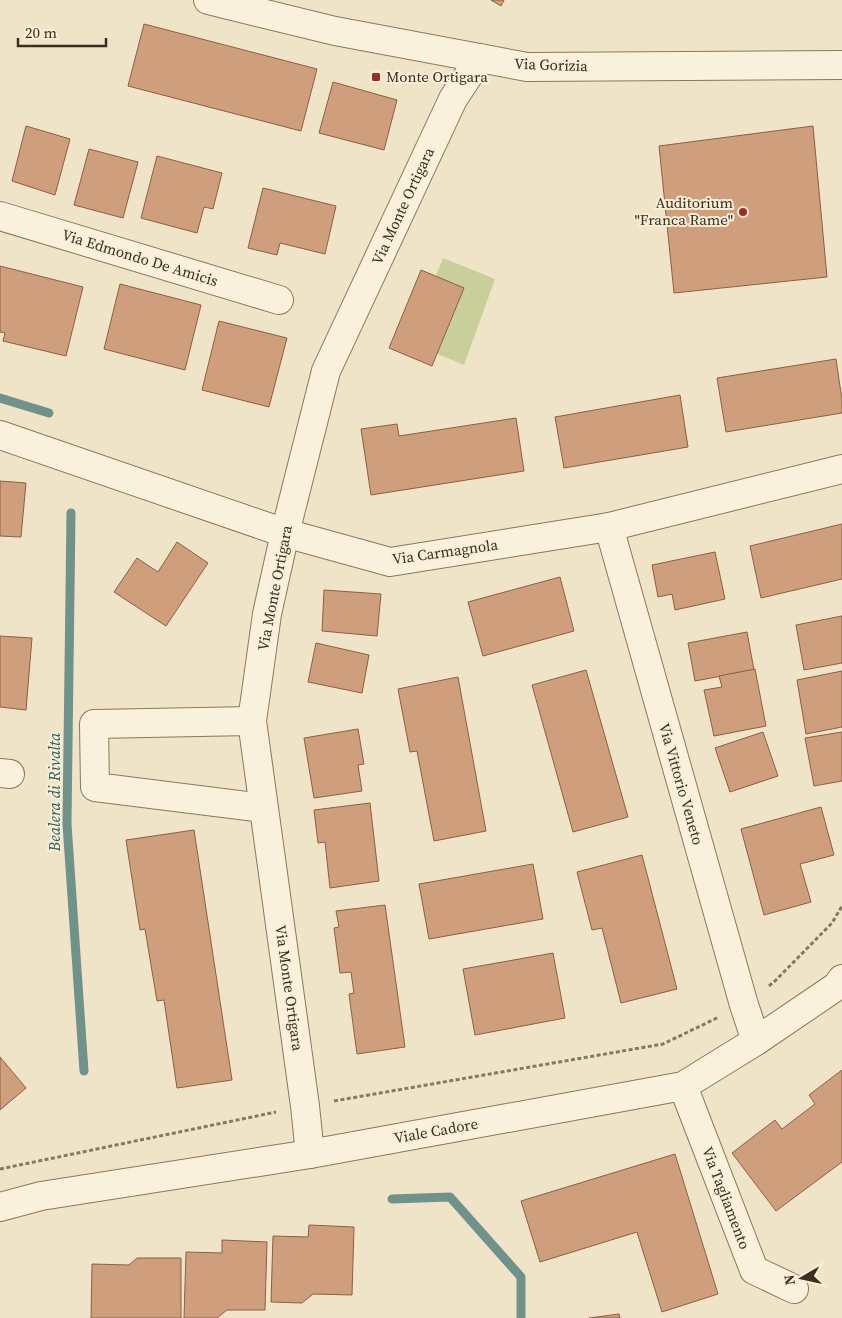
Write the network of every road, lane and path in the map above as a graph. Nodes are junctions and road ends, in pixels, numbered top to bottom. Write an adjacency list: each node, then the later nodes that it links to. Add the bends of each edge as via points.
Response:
1 (208, 0): 2 (street, Via Gorizia, via 335,31)
2 (480, 58): 3 (street, Via Gorizia, via 527,67); 9 (street, Via Monte Ortigara, via 453,99 326,371)
3 (842, 65)
4 (0, 216): 5 (street, Via Edmondo De Amicis)
5 (279, 300)
6 (0, 435): 9 (street, Via Carmagnola)
7 (842, 469): 8 (street, Via Carmagnola)
8 (609, 527): 9 (street, Via Carmagnola, via 390,562); 14 (street, Via Vittorio Veneto)
9 (285, 533): 10 (street, Via Monte Ortigara, via 267,614)
10 (252, 721): 11 (street, Via Monte Ortigara); 11 (street, via 94,724 95,787)
11 (263, 808): 17 (street, Via Monte Ortigara)
12 (842, 906): 14 (path, via 832,923 776,980)
13 (842, 979): 15 (street, Viale Cadore, via 837,986)
14 (744, 1005): 15 (street, Via Vittorio Veneto); 17 (path, via 663,1044)
15 (756, 1041): 16 (street, Viale Cadore)
16 (683, 1086): 18 (street, Viale Cadore); 21 (street, Via Tagliamento, via 754,1270)
17 (305, 1106): 18 (street, Via Monte Ortigara); 19 (path)
18 (310, 1154): 20 (street, Viale Cadore, via 41,1196)
19 (0, 1169)
20 (0, 1207)
21 (794, 1289)

